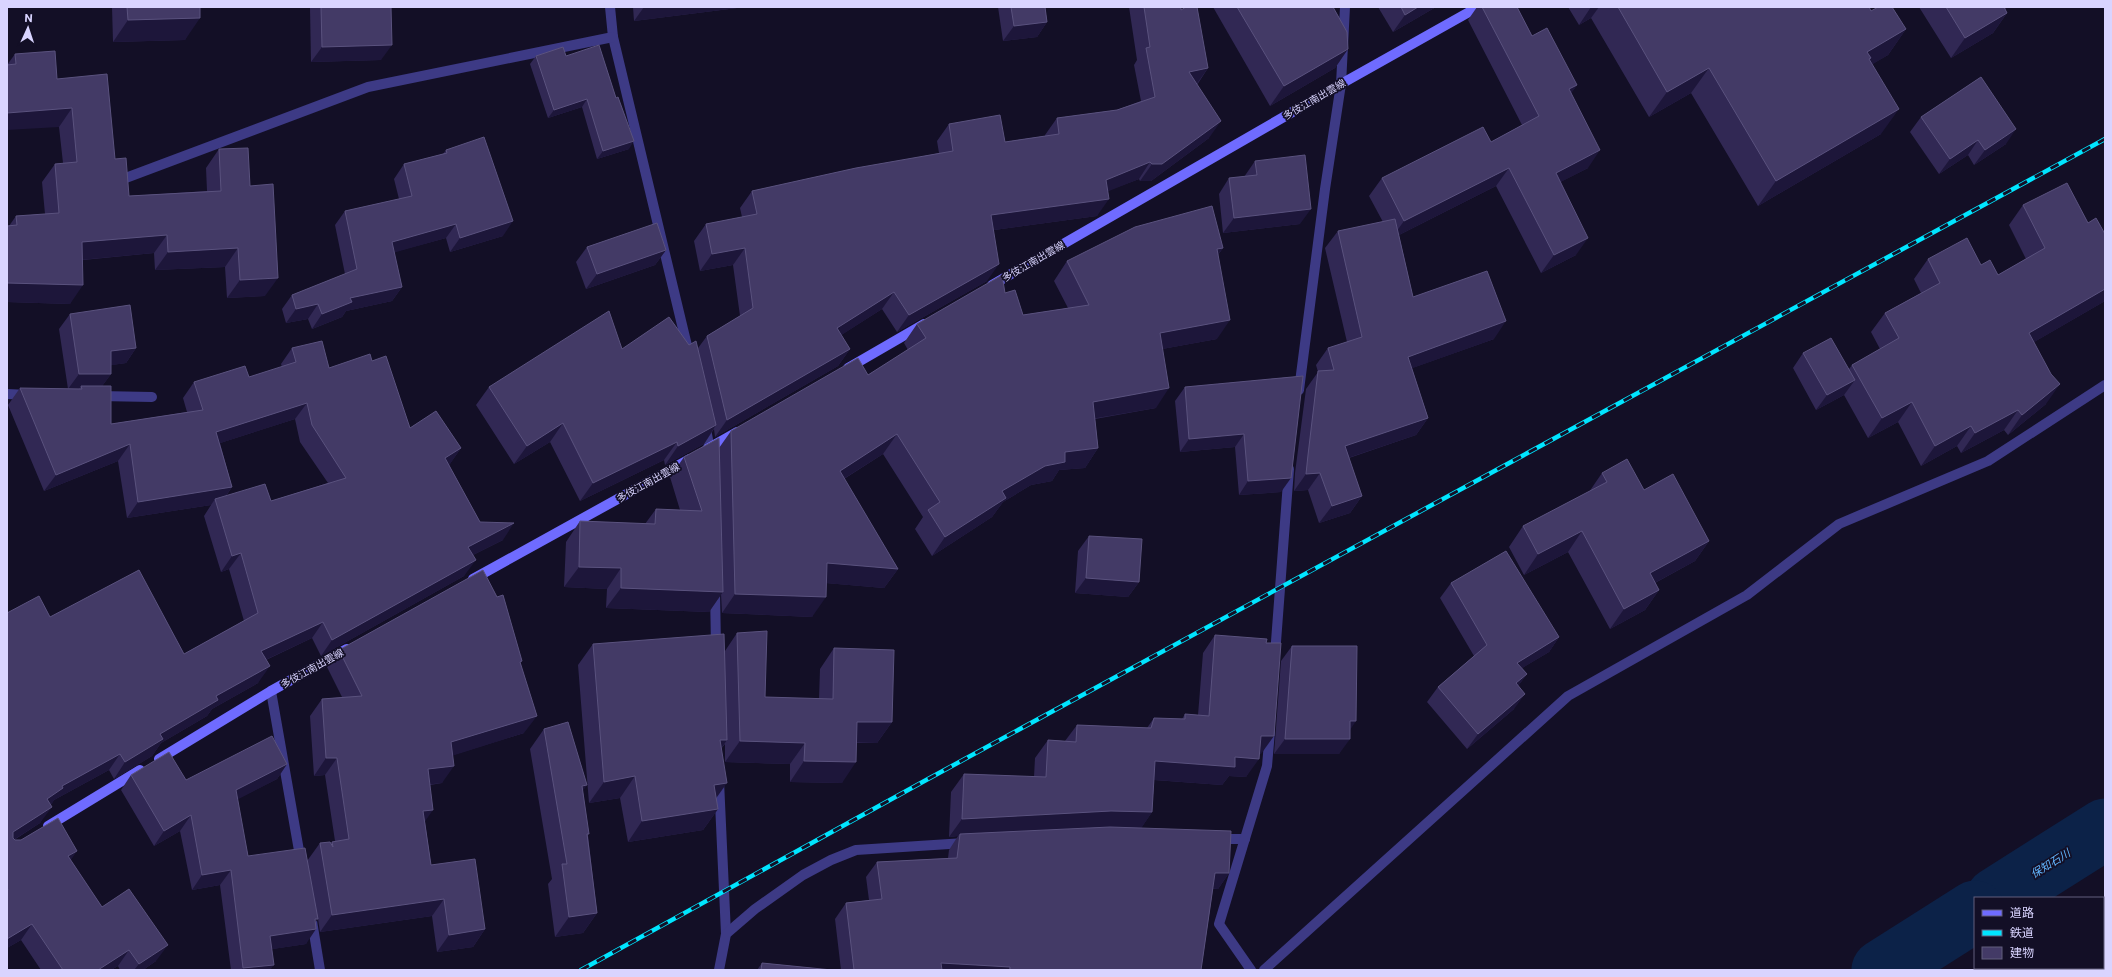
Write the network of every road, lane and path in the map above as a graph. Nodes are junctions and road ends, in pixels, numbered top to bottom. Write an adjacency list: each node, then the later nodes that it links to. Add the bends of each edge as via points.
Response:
1 (610, 7): 4 (street)
2 (1345, 7): 5 (street)
3 (1478, 7): 5 (main road, 多伎江南出雲線)
4 (613, 37): 6 (street, via 368,87); 9 (street)
5 (1341, 84): 7 (main road, 多伎江南出雲線); 16 (street)
6 (123, 179)
7 (981, 291)
8 (932, 319): 10 (main road)
9 (691, 364)
10 (842, 371)
11 (2103, 391): 40 (street, via 1988,461 1839,524 1747,595 1568,696)
12 (7, 394): 13 (street)
13 (38, 395)
14 (91, 396): 15 (street)
15 (152, 397)
16 (1298, 401)
17 (704, 417): 19 (street)
18 (745, 427): 19 (main road, 多伎江南出雲線)
19 (711, 447): 21 (street); 22 (main road, 多伎江南出雲線)
20 (1291, 456): 26 (street)
21 (711, 463)
22 (467, 582)
23 (714, 582): 25 (street)
24 (355, 644): 27 (main road, 多伎江南出雲線)
25 (716, 661)
26 (1275, 665)
27 (271, 691): 30 (main road, 多伎江南出雲線); 34 (street)
28 (1271, 719): 32 (street, via 1267,766)
29 (719, 771): 36 (street)
30 (41, 831)
31 (1206, 839): 32 (street)
32 (1245, 840): 39 (street, via 1219,924)
33 (979, 842): 36 (street, via 856,850 803,875)
34 (303, 869)
35 (310, 908): 37 (street)
36 (726, 934): 38 (street)
37 (320, 970)
38 (719, 970)
39 (1251, 970)
40 (1264, 970)

